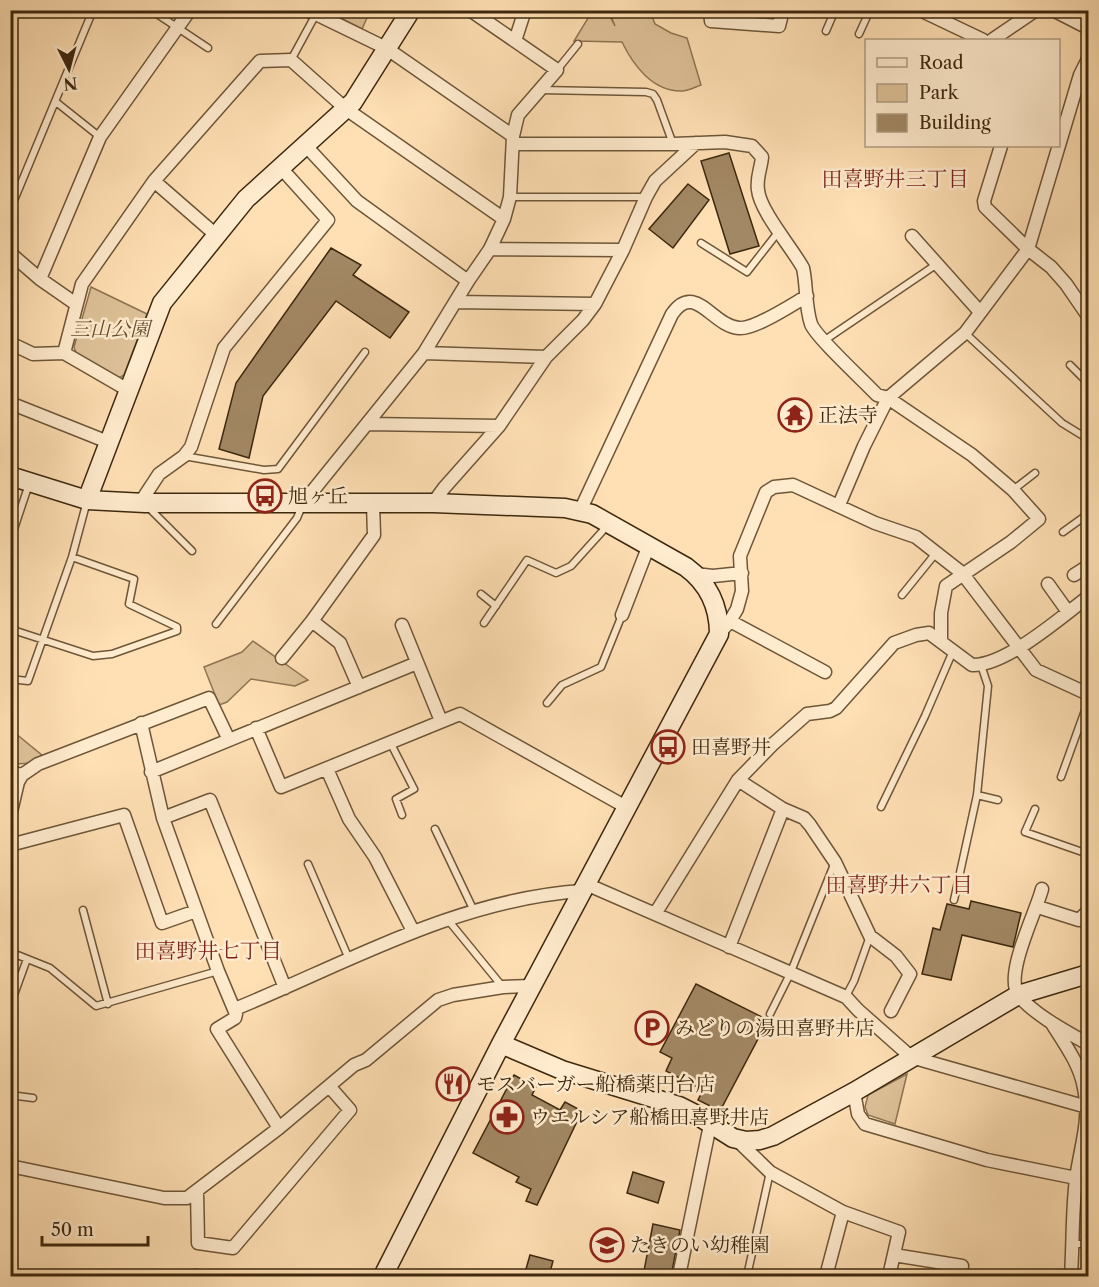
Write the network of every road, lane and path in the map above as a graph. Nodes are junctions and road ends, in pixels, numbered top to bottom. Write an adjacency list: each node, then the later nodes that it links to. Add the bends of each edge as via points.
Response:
1 (93, 10): 29 (lane)
2 (151, 10): 16 (lane)
3 (190, 10): 16 (street)
4 (411, 10): 24 (street)
5 (470, 10): 21 (street)
6 (525, 10): 21 (street)
7 (710, 10): 8 (street, via 711,21 779,26)
8 (783, 10)
9 (835, 10): 17 (lane)
10 (870, 10): 18 (lane)
11 (920, 10): 19 (street)
12 (1036, 10): 20 (street)
13 (1053, 10): 15 (street)
14 (311, 12): 24 (street); 26 (lane)
15 (1089, 28)
16 (177, 29): 23 (lane); 31 (street)
17 (826, 31)
18 (859, 34)
19 (981, 39)
20 (993, 39)
21 (515, 41): 27 (street)
22 (578, 44): 27 (lane)
23 (208, 48)
24 (386, 48): 30 (street); 32 (street)
25 (1089, 59): 33 (street, via 1080,75)
26 (291, 60): 30 (street); 40 (street, via 261,61)
27 (558, 70): 28 (street)
28 (539, 90): 32 (street, via 518,115); 35 (lane, via 653,94)
29 (56, 102): 31 (lane); 43 (lane)
30 (346, 109): 36 (street); 44 (street)
31 (100, 137): 54 (street)
32 (513, 140): 35 (street); 42 (street)
33 (1060, 142)
34 (696, 143): 35 (street); 41 (street, via 655,181); 45 (street, via 744,144 758,151 762,157 758,194)
35 (674, 144)
36 (306, 146): 39 (street); 55 (street, via 357,201)
37 (1001, 147): 50 (street, via 985,207)
38 (1058, 147): 50 (street)
39 (281, 168): 46 (street); 78 (street, via 328,220 224,348 191,447)
40 (154, 181): 46 (street); 58 (street, via 82,284)
41 (646, 196): 42 (lane); 51 (street)
42 (510, 197): 44 (street)
43 (10, 210)
44 (504, 219): 49 (street)
45 (780, 231): 48 (lane, via 747,272); 56 (street, via 802,268)
46 (216, 235): 71 (street, via 162,303)
47 (912, 236): 53 (street)
48 (701, 243)
49 (490, 249): 51 (street); 55 (street)
50 (1028, 249): 60 (street); 61 (street, via 1051,267)
51 (623, 250): 59 (street)
52 (10, 253): 54 (street)
53 (937, 264): 60 (street); 63 (lane)
54 (40, 279): 58 (street)
55 (468, 281): 57 (street)
56 (807, 296): 63 (street, via 810,323); 89 (street, via 754,325 739,328 725,324 694,302 678,306)
57 (455, 302): 59 (street); 67 (street)
58 (76, 304): 66 (street)
59 (595, 304): 68 (street)
60 (980, 312): 62 (street)
61 (1089, 316)
62 (964, 333): 72 (street); 76 (lane, via 1062,423)
63 (825, 340): 72 (street, via 877,395)
64 (10, 343): 66 (street, via 33,354)
65 (365, 352): 78 (lane, via 278,469 264,471)
66 (64, 353): 71 (street)
67 (424, 353): 68 (street); 74 (street)
68 (546, 357): 75 (street)
69 (1070, 365): 70 (lane)
70 (1089, 383)
71 (128, 390): 77 (street)
72 (888, 398): 82 (street, via 972,455); 88 (street)
73 (10, 403): 77 (street)
74 (368, 424): 75 (street); 85 (street)
75 (499, 426): 87 (street)
76 (1089, 439)
77 (108, 442): 83 (street)
78 (184, 456): 84 (street, via 159,474)
79 (1035, 473): 82 (lane)
80 (10, 476): 81 (street)
81 (29, 483): 83 (street); 93 (lane)
82 (1013, 490): 101 (street, via 1039,519)
83 (87, 501): 84 (street); 97 (lane)
84 (142, 503): 85 (street); 95 (lane)
85 (303, 503): 86 (street); 112 (lane, via 297,518)
86 (373, 503): 87 (street); 110 (street, via 374,536)
87 (434, 503): 89 (street)
88 (839, 505): 96 (street, via 916,537); 100 (street, via 793,485 766,492 740,556)
89 (580, 511): 91 (street)
90 (1089, 514): 92 (lane)
91 (610, 523): 94 (street); 107 (lane, via 571,566 556,573 527,560)
92 (1063, 532)
93 (10, 541)
94 (649, 545): 99 (street); 109 (street)
95 (192, 551)
96 (936, 553): 101 (street); 105 (lane)
97 (72, 557): 116 (lane); 116 (lane, via 134,579 129,604 177,627 177,631 112,654 93,656)
98 (1089, 566): 102 (street)
99 (695, 573): 100 (street); 114 (street, via 711,593)
100 (742, 573): 114 (street, via 737,609)
101 (962, 573): 117 (street, via 946,586); 118 (street)
102 (1074, 574)
103 (1048, 584): 108 (street)
104 (481, 594): 107 (lane)
105 (902, 594)
106 (1089, 597): 108 (street)
107 (496, 606): 111 (lane)
108 (1068, 612): 118 (street)
109 (622, 615): 128 (lane, via 601,667 562,685)
110 (312, 621): 120 (street); 125 (street, via 340,643)
111 (484, 623)
112 (216, 624)
113 (402, 625): 121 (street)
114 (724, 627): 123 (street); 141 (street)
115 (10, 629): 116 (lane)
116 (44, 640): 124 (lane, via 28,681)
117 (941, 642): 119 (street); 138 (street, via 929,633 894,643 836,708 807,714)
118 (1019, 648): 122 (street); 126 (street, via 1036,670)
119 (953, 651): 122 (street, via 972,665); 142 (lane)
120 (282, 658)
121 (417, 663): 125 (street); 129 (street)
122 (981, 665): 139 (lane, via 988,686)
123 (825, 672)
124 (10, 679)
125 (359, 687): 131 (street)
126 (1089, 693)
127 (1089, 702): 137 (lane)
128 (547, 703)
129 (441, 721): 133 (street); 141 (street, via 460,714)
130 (141, 723): 132 (street, via 210,698); 135 (street); 136 (street)
131 (256, 728): 132 (street); 134 (street, via 281,787)
132 (229, 740): 135 (street)
133 (390, 742): 134 (street); 145 (lane, via 414,789 396,799)
134 (327, 769): 163 (street, via 349,819 375,857)
135 (151, 772): 147 (street)
136 (16, 773): 146 (street, via 18,782)
137 (1061, 777)
138 (738, 780): 143 (street); 161 (street)
139 (977, 795): 140 (lane); 155 (lane)
140 (998, 801)
141 (626, 807): 153 (street)
142 (881, 807)
143 (783, 809): 151 (street, via 804,818); 165 (street)
144 (1035, 809): 150 (lane, via 1025,832)
145 (402, 815)
146 (10, 816)
147 (163, 818): 158 (street); 174 (street, via 210,800)
148 (435, 829): 159 (lane)
149 (10, 845): 158 (street, via 124,815 162,923)
150 (1089, 854)
151 (835, 862): 164 (street); 170 (lane)
152 (308, 864): 168 (lane)
153 (584, 887): 159 (street); 161 (street); 172 (street)
154 (1042, 889): 156 (street)
155 (954, 900)
156 (1038, 907): 160 (street, via 1079,920); 175 (street, via 1017,958)
157 (83, 910): 177 (lane)
158 (196, 911): 169 (street)
159 (474, 911): 162 (street)
160 (1089, 911)
161 (656, 914): 165 (street)
162 (448, 920): 163 (street); 173 (lane)
163 (413, 931): 168 (street)
164 (870, 936): 176 (lane); 180 (street, via 896,956 910,974)
165 (729, 947): 170 (street)
166 (10, 952): 167 (lane)
167 (27, 959): 177 (lane, via 50,968 96,1006); 178 (lane)
168 (349, 959): 174 (street)
169 (218, 971): 177 (lane); 179 (street)
170 (790, 974): 176 (street); 181 (lane)
171 (1089, 974): 175 (street)
172 (531, 986): 173 (street); 183 (street)
173 (503, 987): 186 (street, via 438,1000)
174 (285, 988): 179 (street)
175 (1018, 995): 182 (street); 185 (street)
176 (846, 997): 185 (street)
177 (108, 1004)
178 (10, 1006)
179 (235, 1009): 192 (street, via 235,1018 217,1029)
180 (891, 1011)
181 (770, 1014)
182 (1051, 1022): 184 (street); 190 (street, via 1074,1059)
183 (501, 1044): 191 (street, via 562,1070 679,1106); 206 (street)
184 (1089, 1044)
185 (911, 1058): 187 (street); 190 (street)
186 (329, 1086): 192 (street); 198 (street, via 350,1110 233,1248 198,1243)
187 (854, 1092): 193 (street, via 773,1136 746,1141); 197 (street, via 858,1114 865,1124)
188 (10, 1095): 189 (lane)
189 (33, 1098)
190 (1088, 1107): 194 (street)
191 (710, 1125): 193 (street); 207 (street)
192 (279, 1128): 198 (street)
193 (734, 1137): 196 (street)
194 (1087, 1138): 197 (street)
195 (10, 1166): 198 (street, via 164,1198 188,1198)
196 (770, 1172): 200 (street); 208 (lane)
197 (1076, 1183): 199 (street); 201 (street)
198 (197, 1191)
199 (1089, 1191)
200 (843, 1212): 203 (street, via 899,1232); 209 (street)
201 (1073, 1244): 202 (lane); 212 (street)
202 (1089, 1244)
203 (894, 1255): 210 (street); 211 (street, via 962,1266)
204 (194, 1276): 205 (lane)
205 (216, 1276)
206 (383, 1276)
207 (679, 1276)
208 (747, 1276)
209 (826, 1276)
210 (890, 1276)
211 (960, 1276)
212 (1071, 1276)

